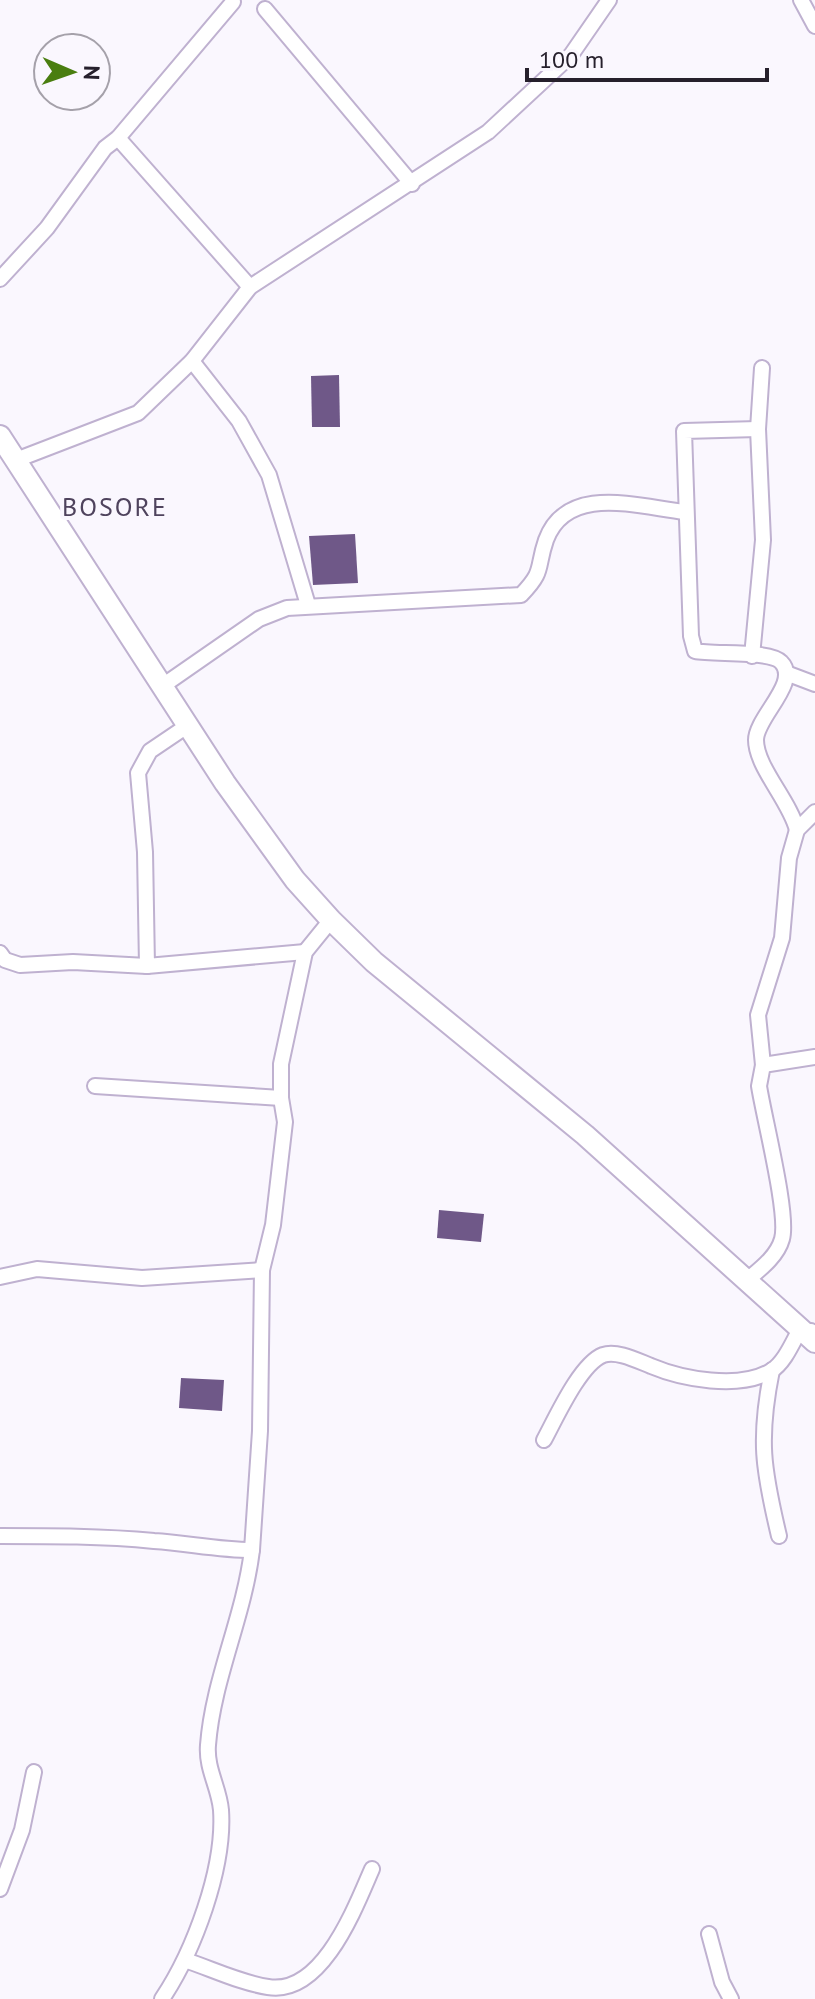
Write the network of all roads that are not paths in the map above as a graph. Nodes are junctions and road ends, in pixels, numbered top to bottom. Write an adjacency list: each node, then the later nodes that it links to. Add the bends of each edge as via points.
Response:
1 (609, 0): 7 (street, via 593,28 548,79 488,132)
2 (801, 0): 5 (street)
3 (233, 2): 6 (street)
4 (265, 9): 7 (street)
5 (815, 26)
6 (118, 138): 8 (street); 9 (street)
7 (412, 184): 9 (street)
8 (0, 279)
9 (250, 287): 10 (street)
10 (192, 361): 13 (street, via 138,413); 15 (street, via 239,421 269,475)
11 (762, 368): 12 (street)
12 (758, 429): 14 (street, via 684,431); 16 (street, via 763,540)
13 (6, 448): 19 (street)
14 (685, 512): 15 (street, via 594,501 569,510 547,539 540,575 521,595); 16 (street, via 695,651)
15 (308, 605): 19 (street, via 259,619)
16 (752, 656): 17 (street, via 772,657)
17 (786, 673): 18 (street); 22 (street, via 756,739)
18 (815, 684)
19 (161, 687): 20 (street)
20 (187, 726): 23 (street, via 267,843); 26 (street, via 150,751 138,773)
21 (815, 812): 22 (street)
22 (797, 830): 28 (street, via 789,858 782,938 758,1015)
23 (331, 920): 24 (street); 33 (street, via 374,962 585,1135)
24 (305, 952): 26 (street); 30 (street, via 281,1064)
25 (0, 953): 26 (street, via 20,965)
26 (147, 966)
27 (815, 1057): 28 (street)
28 (763, 1065): 33 (street, via 759,1086 784,1216 782,1240 774,1255)
29 (95, 1086): 30 (street)
30 (281, 1098): 31 (street, via 285,1122)
31 (262, 1270): 32 (street, via 142,1278 37,1269); 39 (street)
32 (0, 1277)
33 (746, 1281): 34 (street)
34 (810, 1335): 35 (street)
35 (772, 1370): 36 (street, via 705,1381 617,1354 604,1355 586,1368); 38 (street, via 762,1441)
36 (544, 1440)
37 (0, 1536): 39 (street, via 68,1534)
38 (779, 1536)
39 (252, 1550): 44 (street, via 242,1613 208,1745 208,1770 221,1809 220,1836 207,1897)
40 (34, 1772): 42 (street, via 22,1830)
41 (372, 1869): 44 (street, via 354,1912 324,1960 290,1987 269,1987)
42 (0, 1889)
43 (709, 1934): 46 (street)
44 (185, 1960): 45 (street)
45 (162, 1999)
46 (731, 1999)

